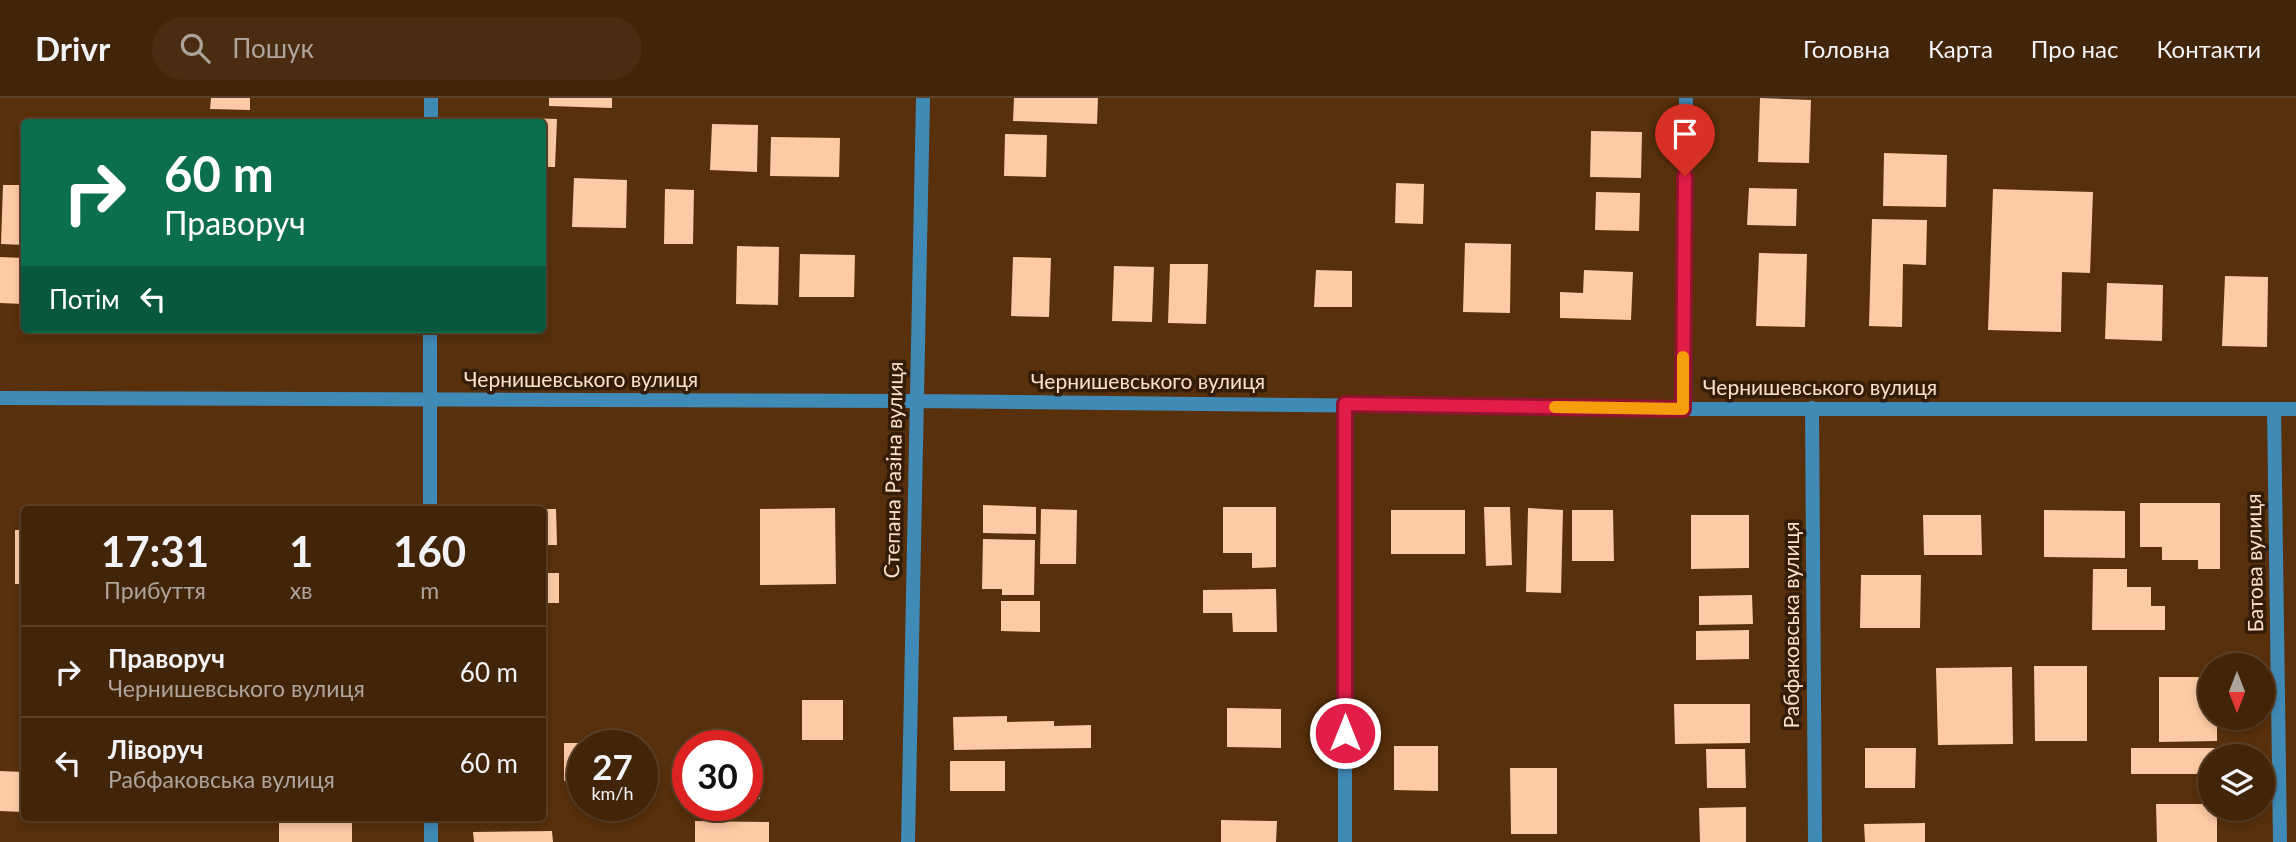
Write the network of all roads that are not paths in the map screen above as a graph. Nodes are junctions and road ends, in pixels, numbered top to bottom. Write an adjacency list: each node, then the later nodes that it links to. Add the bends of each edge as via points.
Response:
1 (431, 98): 4 (street)
2 (923, 98): 8 (street, Степана Разіна вулиця)
3 (1686, 98): 11 (street)
4 (431, 119)
5 (430, 333): 7 (street)
6 (0, 398): 7 (street, Чернишевського вулиця)
7 (430, 401): 8 (street, Чернишевського вулиця); 14 (street)
8 (916, 401): 9 (street, Чернишевського вулиця); 17 (street, Степана Разіна вулиця)
9 (1345, 404): 11 (street, Чернишевського вулиця); 18 (street)
10 (1812, 408): 11 (street, Чернишевського вулиця); 12 (street, Чернишевського вулиця); 19 (street, Рабфаковська вулиця)
11 (1683, 409)
12 (2274, 409): 13 (street, Чернишевського вулиця); 20 (street, Батова вулиця)
13 (2296, 409)
14 (430, 506)
15 (431, 821): 16 (street)
16 (431, 842)
17 (908, 842)
18 (1345, 842)
19 (1815, 842)
20 (2280, 842)

